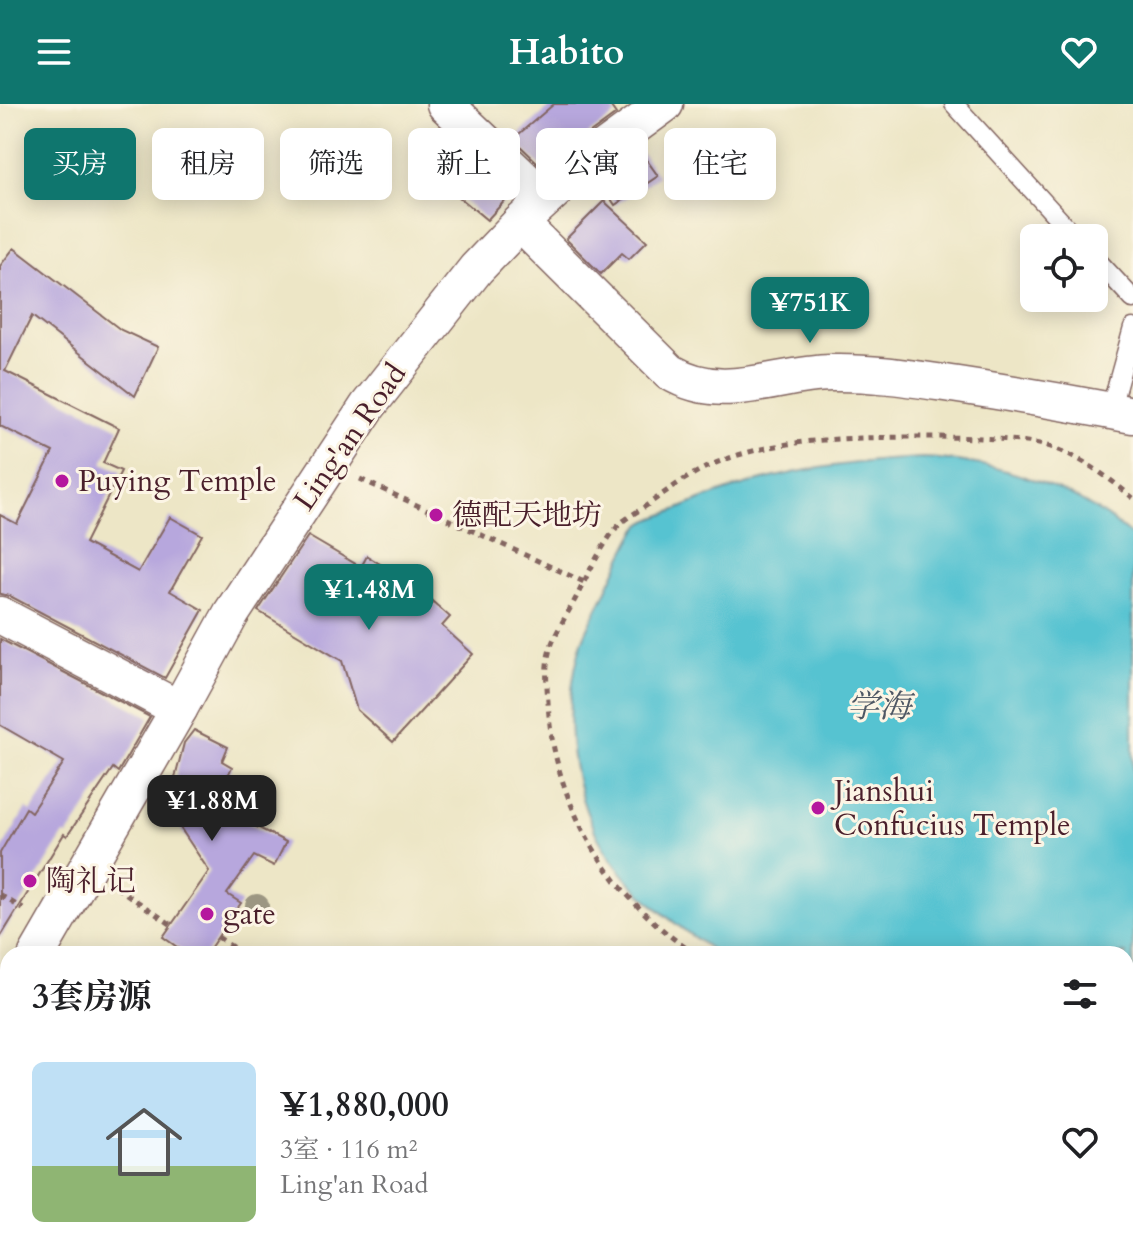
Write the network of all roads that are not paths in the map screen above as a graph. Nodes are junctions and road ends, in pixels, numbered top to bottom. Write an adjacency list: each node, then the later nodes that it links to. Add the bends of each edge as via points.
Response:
1 (445, 104): 4 (street)
2 (665, 104): 4 (street, Ling'an Road, via 618,136)
3 (954, 104): 5 (lane)
4 (532, 211): 9 (street, via 670,372 701,387 872,373); 11 (street, Ling'an Road, via 476,269 368,406 231,614)
5 (1063, 224)
6 (1108, 272): 7 (lane)
7 (1133, 299)
8 (1133, 328): 9 (lane)
9 (1122, 413)
10 (0, 615): 11 (street)
11 (179, 709): 12 (street, Ling'an Road)
12 (42, 946)

